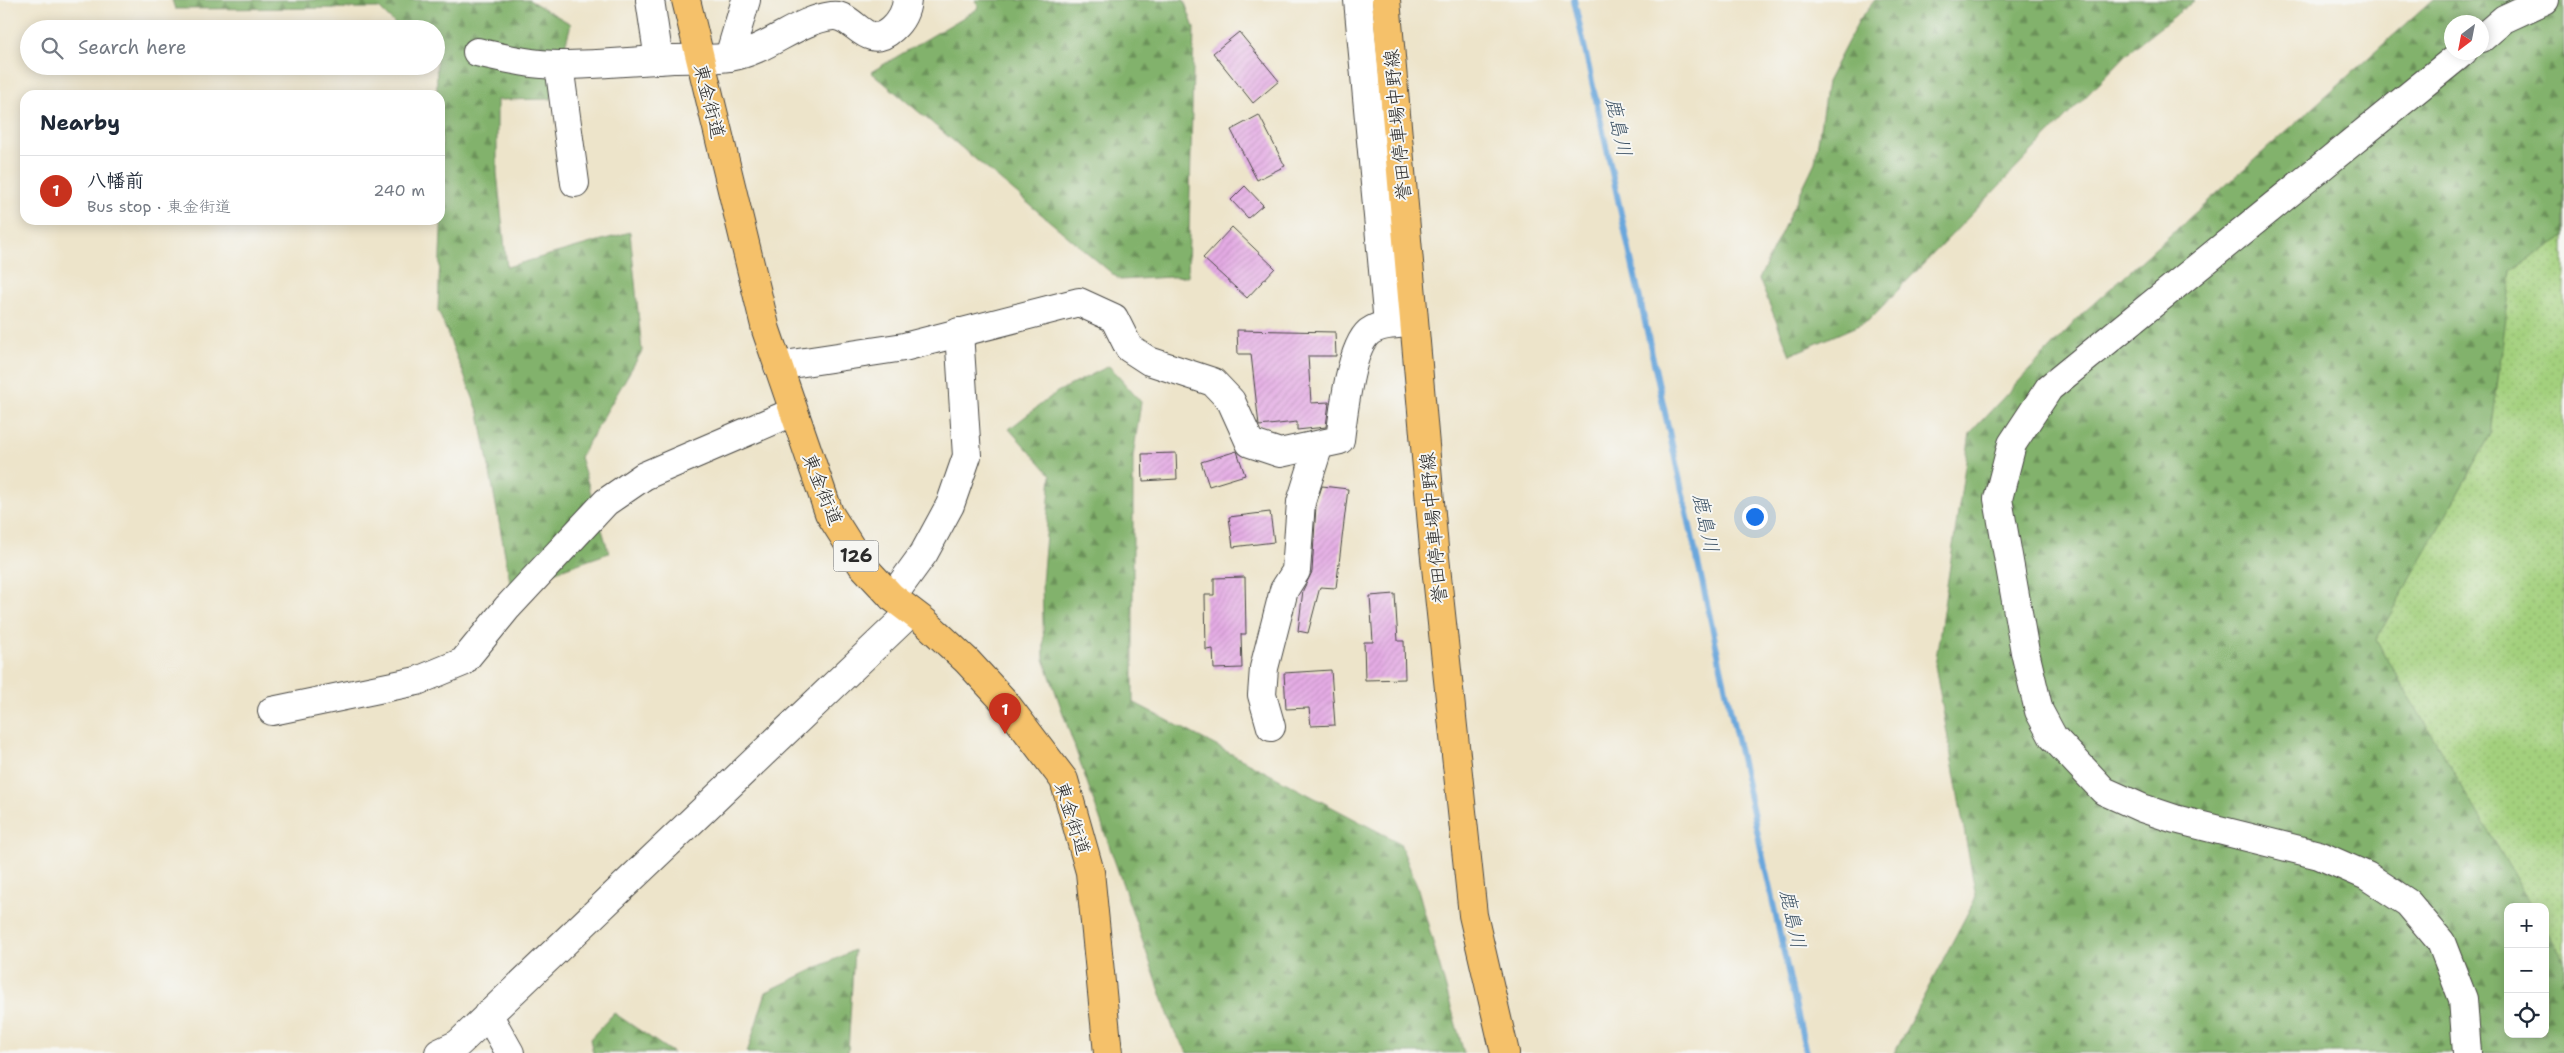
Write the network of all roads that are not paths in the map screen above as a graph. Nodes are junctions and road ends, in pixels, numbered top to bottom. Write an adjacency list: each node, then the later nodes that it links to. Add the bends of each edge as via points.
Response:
1 (650, 0): 13 (street)
2 (686, 0): 11 (main road, 東金街道 / 126)
3 (746, 0): 12 (street)
4 (907, 0): 8 (street, via 900,22 878,37 866,35)
5 (1358, 0): 17 (street)
6 (1386, 0): 17 (main road, 誉田停車場中野線)
7 (2545, 0): 9 (street, via 2504,19)
8 (851, 10): 12 (street, via 818,19 757,50)
9 (2489, 32)
10 (477, 52): 15 (street)
11 (699, 57): 12 (street); 13 (street); 19 (main road, 東金街道 / 126, via 766,330)
12 (730, 57)
13 (659, 60): 15 (street)
14 (2453, 60): 30 (street, via 2049,388 2012,444 1998,499 2038,711 2053,737 2104,790 2112,794 2175,819 2319,856 2367,876 2408,903 2441,942 2463,999)
15 (559, 65): 16 (street)
16 (575, 183)
17 (1401, 324): 21 (street, via 1368,333 1355,356 1340,440); 29 (main road, 誉田停車場中野線, via 1434,548 1473,915)
18 (959, 332): 19 (street, via 904,347); 21 (street, via 1079,302 1114,318 1129,348 1149,361 1213,382 1231,401 1250,443 1280,454); 22 (street, via 967,456 950,505)
19 (778, 366): 20 (main road, 東金街道 / 126)
20 (793, 412): 22 (main road, 東金街道 / 126, via 829,513 862,565); 23 (street, via 644,476 606,502 507,608 463,662 417,681)
21 (1319, 445): 24 (street, via 1301,502 1296,571 1284,590 1264,668 1262,695)
22 (902, 604): 25 (street); 28 (main road, 東金街道 / 126, via 967,661 1004,701 1064,780 1090,872)
23 (272, 711)
24 (1271, 727)
25 (488, 1014): 26 (street, via 458,1044); 27 (street)
26 (439, 1053)
27 (510, 1053)
28 (1108, 1053)
29 (1505, 1053)
30 (2467, 1053)

